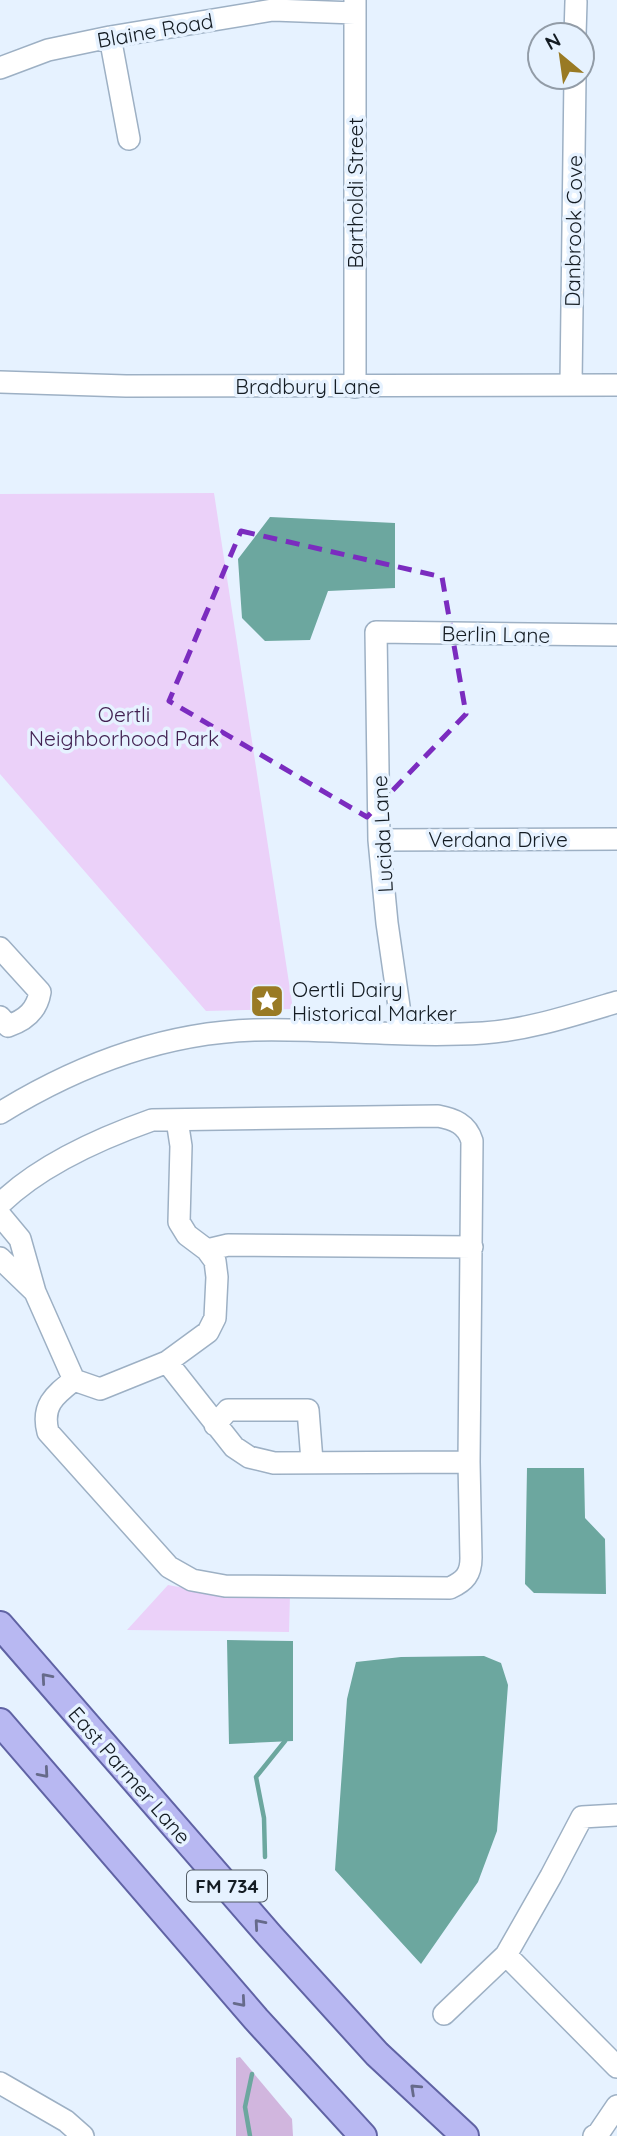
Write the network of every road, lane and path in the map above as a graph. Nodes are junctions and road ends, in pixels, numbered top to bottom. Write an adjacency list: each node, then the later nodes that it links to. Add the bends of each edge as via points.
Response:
1 (576, 2): 3 (street)
2 (355, 6): 4 (street, Blaine Road, via 273,10); 11 (street, Bartholdi Street)
3 (575, 21)
4 (110, 37): 5 (street, Blaine Road, via 48,50); 7 (street)
5 (0, 68)
6 (575, 91): 9 (street, Danbrook Cove)
7 (129, 139)
8 (0, 382): 11 (street, Bradbury Lane)
9 (572, 384): 10 (street, Bradbury Lane); 11 (street, Bradbury Lane)
10 (617, 385)
11 (355, 387)
12 (376, 632): 13 (street, Berlin Lane); 15 (street, Lucida Lane)
13 (617, 635)
14 (617, 839): 15 (street, Verdana Drive)
15 (379, 840): 19 (street, Lucida Lane)
16 (0, 948): 18 (street, via 40,992 38,1006 22,1021 8,1026)
17 (617, 1002): 19 (street, via 485,1033)
18 (0, 1017)
19 (403, 1034): 20 (street, via 255,1030 166,1041 74,1072)
20 (0, 1113)
21 (177, 1119): 22 (street, via 152,1120 99,1141 36,1177); 24 (street, via 452,1119 466,1128 472,1141); 25 (street, via 179,1222)
22 (0, 1205)
23 (0, 1215): 27 (street, via 20,1239)
24 (472, 1247): 25 (street, via 228,1245); 32 (street)
25 (207, 1250): 28 (street, via 215,1261 217,1276 215,1318 208,1332)
26 (0, 1258): 27 (street)
27 (35, 1292): 29 (street)
28 (166, 1362): 29 (street, via 100,1389); 30 (street)
29 (74, 1380): 32 (street, via 53,1397 45,1418 48,1432 169,1567 192,1580 225,1586 450,1587 463,1582 471,1568)
30 (215, 1424): 31 (street, via 249,1457 274,1463); 31 (street, via 228,1410 308,1410)
31 (312, 1461): 32 (street)
32 (470, 1462)
33 (0, 1625): 44 (main road, East Parmer Lane / FM 734, one-way to 33, via 377,2053 270,1936)
34 (0, 1722): 43 (main road, FM 734, one-way to 43)
35 (617, 1815): 36 (street, via 582,1817)
36 (506, 1955): 37 (street); 38 (street)
37 (444, 2014)
38 (617, 2067)
39 (0, 2083): 42 (street)
40 (617, 2106): 41 (street)
41 (597, 2135)
42 (83, 2136)
43 (363, 2136)
44 (465, 2136)

